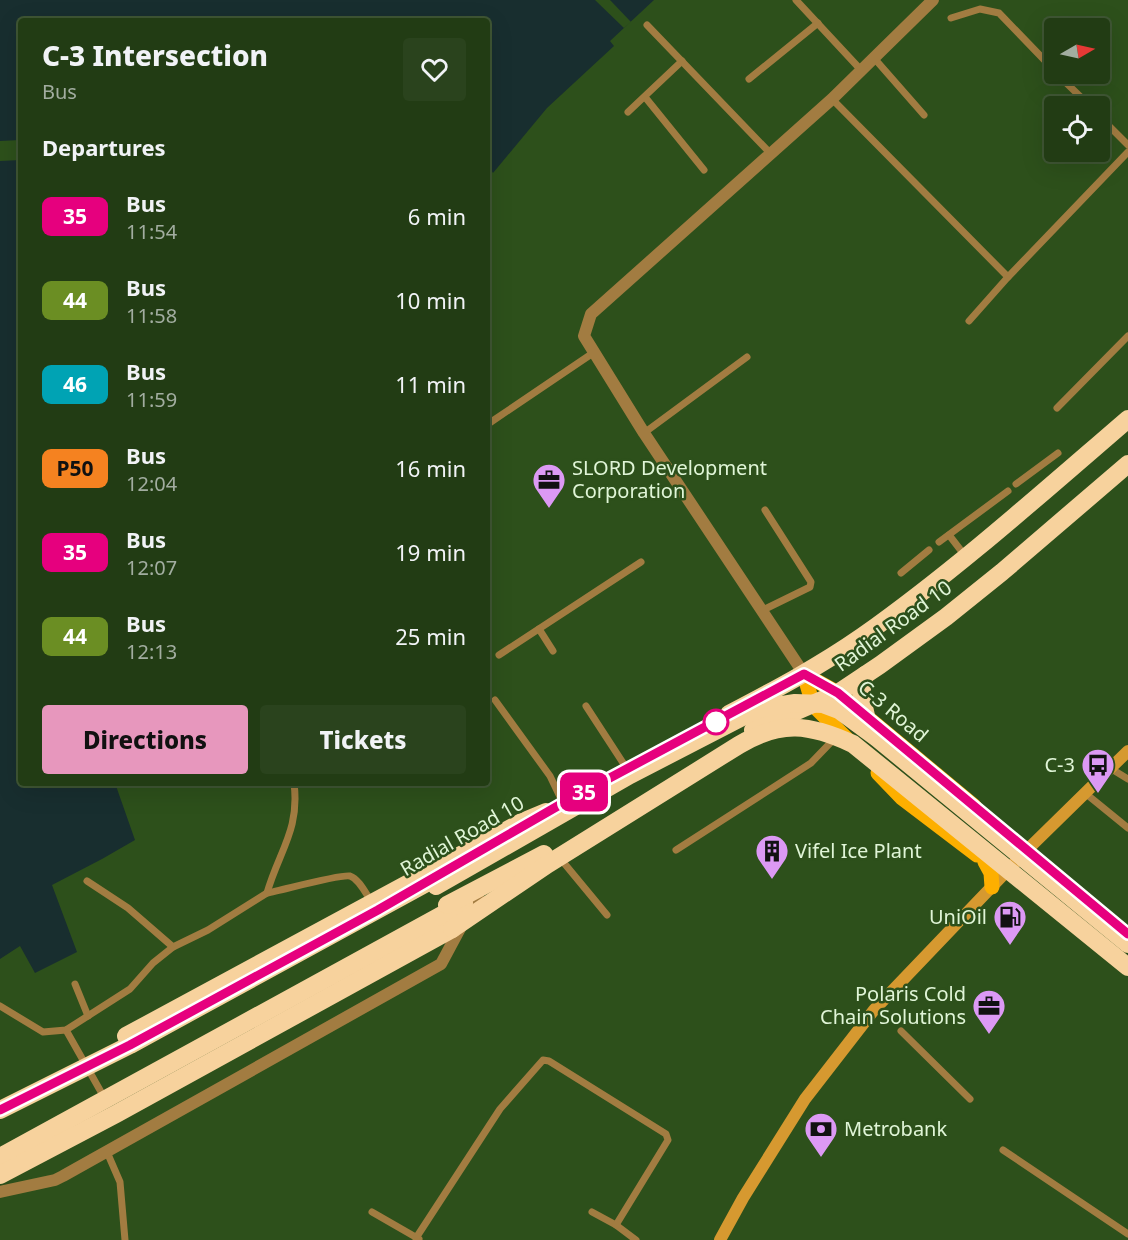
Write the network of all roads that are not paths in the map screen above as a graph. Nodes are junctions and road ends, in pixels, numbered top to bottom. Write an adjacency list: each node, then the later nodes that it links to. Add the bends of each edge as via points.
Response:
1 (796, 0): 4 (lane)
2 (933, 0): 6 (street)
3 (951, 18): 7 (lane, via 980,9 999,13)
4 (818, 23): 9 (lane); 10 (lane)
5 (647, 25): 8 (lane)
6 (874, 58): 9 (street); 16 (lane)
7 (1044, 60)
8 (682, 62): 13 (lane); 20 (lane)
9 (861, 70): 14 (street)
10 (749, 79)
11 (1068, 84): 12 (lane)
12 (1080, 96)
13 (645, 97): 15 (lane); 21 (lane)
14 (832, 99): 20 (street); 22 (lane)
15 (628, 112)
16 (924, 115)
17 (1110, 127): 18 (lane)
18 (1128, 145)
19 (1128, 152): 22 (lane)
20 (771, 154): 25 (street, via 591,314 584,336)
21 (704, 170)
22 (1008, 277): 23 (lane)
23 (969, 321)
24 (1128, 336): 27 (lane)
25 (593, 353): 29 (lane); 30 (street)
26 (747, 357): 30 (lane)
27 (1057, 408)
28 (1128, 419): 39 (highway, Radial Road 10)
29 (490, 423)
30 (644, 433): 42 (street)
31 (1058, 453): 33 (lane)
32 (1128, 464): 47 (highway, Radial Road 10, via 946,617)
33 (1016, 484)
34 (1008, 490): 36 (lane)
35 (765, 510): 42 (lane, via 811,582 810,587)
36 (949, 535): 37 (lane); 39 (lane)
37 (939, 542)
38 (929, 550): 41 (lane)
39 (966, 557): 46 (highway, Radial Road 10, via 863,636)
40 (641, 562): 43 (lane)
41 (901, 573)
42 (761, 611): 46 (street)
43 (539, 629): 44 (lane); 45 (lane)
44 (553, 651)
45 (499, 655)
46 (804, 674): 48 (main road, C-3 Road); 50 (main road); 57 (highway, Radial Road 10)
47 (865, 675): 48 (highway, Radial Road 10); 52 (highway, via 861,693)
48 (838, 693): 50 (highway, Radial Road 10); 52 (main road, C-3 Road)
49 (495, 700): 62 (lane, via 550,776)
50 (813, 705): 53 (highway, Radial Road 10); 54 (main road)
51 (586, 706): 57 (lane)
52 (866, 716): 66 (main road, C-3 Road)
53 (768, 724): 54 (highway, via 815,723); 64 (highway, Radial Road 10)
54 (839, 731): 65 (lane, via 811,764); 69 (main road, via 902,798 985,862)
55 (1128, 751): 56 (main road)
56 (1110, 768): 58 (lane); 60 (main road)
57 (629, 772): 62 (highway, Radial Road 10); 70 (highway, bridge); 77 (highway, bridge, via 750,713 786,704 823,704 839,710 877,738); 86 (highway, bridge, via 522,822 126,1036)
58 (1128, 779)
59 (294, 786): 71 (lane, via 293,823)
60 (1085, 793): 63 (lane); 66 (main road)
61 (645, 802): 73 (highway, bridge); 79 (highway, bridge, via 767,731 795,726 827,733 853,744); 88 (highway, bridge, via 452,928)
62 (563, 803): 67 (highway, Radial Road 10)
63 (1128, 828)
64 (554, 850): 72 (highway, Radial Road 10); 75 (lane)
65 (676, 850)
66 (1027, 850): 69 (main road); 76 (main road, C-3 Road)
67 (462, 862): 72 (highway); 74 (highway, Radial Road 10)
68 (87, 881): 78 (lane, via 128,908)
69 (998, 881): 80 (main road); 102 (main road, via 874,1010 805,1099)
70 (436, 886)
71 (267, 893): 74 (lane, via 349,876 356,879); 78 (lane)
72 (478, 895): 88 (highway, Radial Road 10); 91 (street, via 441,964)
73 (447, 905)
74 (378, 910): 86 (highway, Radial Road 10)
75 (607, 915)
76 (1128, 934)
77 (1128, 944)
78 (173, 947): 83 (lane, via 130,989)
79 (1128, 967)
80 (1128, 973)
81 (75, 984): 83 (lane)
82 (0, 1006): 84 (lane, via 43,1032)
83 (88, 1016): 84 (lane)
84 (66, 1030): 86 (lane)
85 (901, 1031): 87 (lane)
86 (86, 1066): 88 (lane); 89 (highway, Radial Road 10)
87 (969, 1099)
88 (110, 1107): 92 (highway, Radial Road 10); 93 (highway)
89 (0, 1110)
90 (1003, 1150): 98 (lane)
91 (107, 1152): 94 (street, via 55,1180); 100 (lane, via 120,1182)
92 (0, 1157)
93 (0, 1175)
94 (0, 1192)
95 (372, 1212): 99 (lane)
96 (592, 1212): 97 (lane)
97 (616, 1225): 99 (lane, via 668,1140 666,1134 543,1060 500,1109); 101 (lane)
98 (1128, 1235): 103 (lane)
99 (418, 1239)
100 (125, 1240)
101 (636, 1240)
102 (720, 1240)
103 (1124, 1240)

